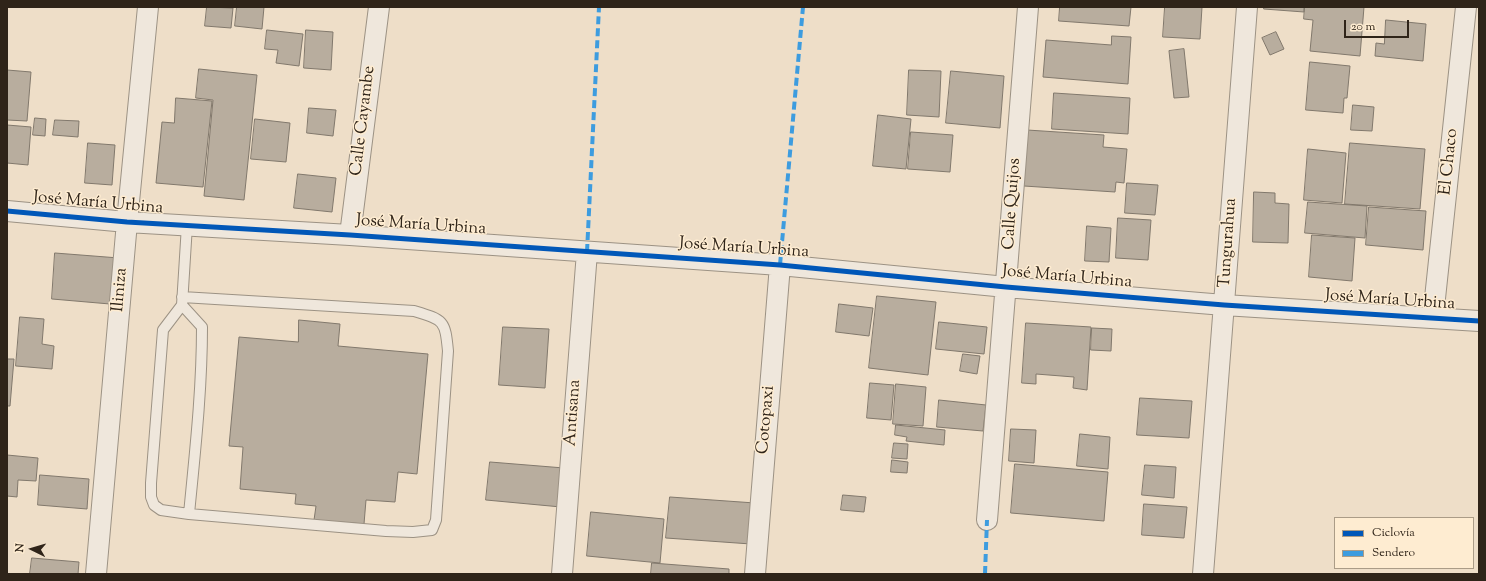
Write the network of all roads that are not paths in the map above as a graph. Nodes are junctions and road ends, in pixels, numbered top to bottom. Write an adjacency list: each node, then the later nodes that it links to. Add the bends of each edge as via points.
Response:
1 (148, 7): 7 (street, Iliniza)
2 (379, 7): 9 (street, Calle Cayambe)
3 (1028, 7): 12 (street, Calle Quijos)
4 (1247, 7): 14 (street, Tungurahua)
5 (1466, 7): 15 (street, El Chaco)
6 (7, 210): 7 (street, José María Urbina)
7 (127, 222): 8 (street, José María Urbina); 19 (street, Iliniza)
8 (187, 225): 9 (street, José María Urbina); 13 (lane)
9 (350, 235): 10 (street, José María Urbina)
10 (587, 252): 11 (street, José María Urbina); 20 (street, Antisana)
11 (780, 265): 12 (street, José María Urbina); 21 (street, Cotopaxi)
12 (1006, 287): 14 (street, José María Urbina); 18 (street, Calle Quijos)
13 (182, 301): 17 (lane, via 202,327); 17 (lane, via 163,330 151,497 154,505 161,510); 17 (lane, via 414,311 437,318 446,330 448,351 436,520 432,530 386,531)
14 (1224, 305): 15 (street, José María Urbina); 22 (street, Tungurahua)
15 (1433, 317): 16 (street, José María Urbina)
16 (1479, 321)
17 (189, 514)
18 (988, 520)
19 (96, 574)
20 (562, 574)
21 (755, 574)
22 (1203, 574)

